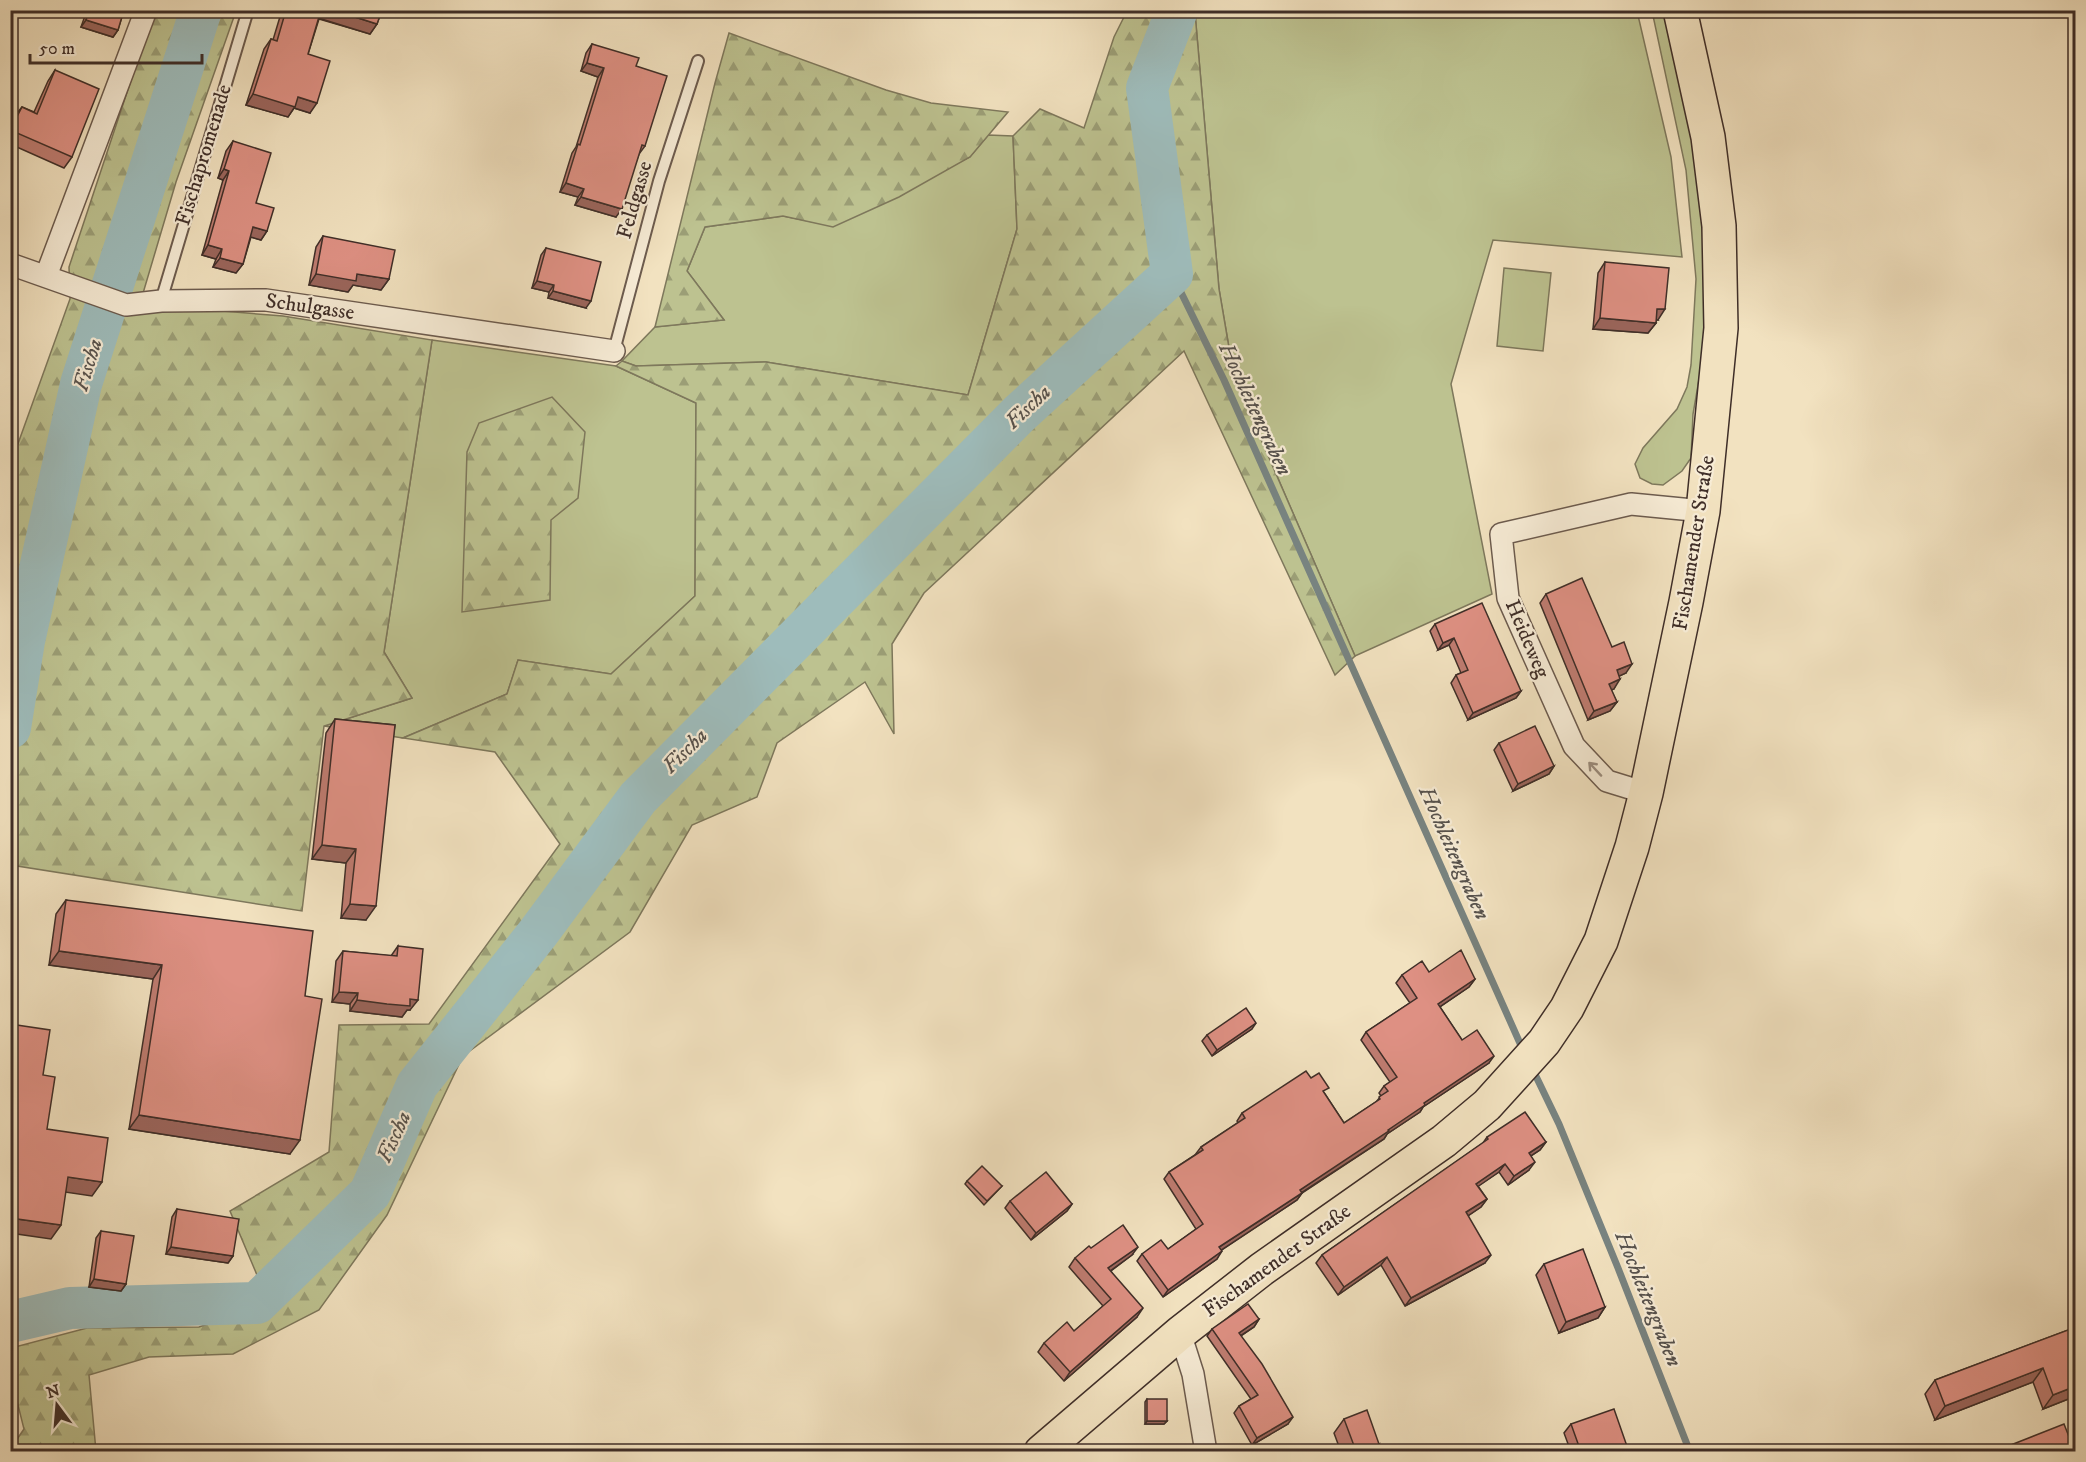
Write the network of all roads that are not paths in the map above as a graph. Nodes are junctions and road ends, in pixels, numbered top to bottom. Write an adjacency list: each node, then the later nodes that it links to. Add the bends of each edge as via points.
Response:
1 (146, 10): 6 (street)
2 (248, 10): 7 (lane, Fischapromenade)
3 (1680, 10): 9 (main road, Fischamender Straße, via 1708,137 1719,226 1721,328)
4 (698, 61): 8 (lane, Feldgasse, via 659,181)
5 (10, 264): 6 (street, Schulgasse)
6 (46, 276): 7 (street, Schulgasse, via 126,304)
7 (161, 301): 8 (street, Schulgasse, via 266,300)
8 (614, 351)
9 (1703, 511): 10 (main road, Fischamender Straße); 10 (street, Heideweg, one-way to 9, via 1607,781 1574,746 1508,598 1501,534 1631,504)
10 (1647, 793): 11 (main road, Fischamender Straße, via 1601,941 1567,1008 1525,1063 1487,1106 1444,1142 1262,1269)
11 (1180, 1333): 12 (main road, Fischamender Straße); 13 (street, via 1193,1374)
12 (1041, 1452)
13 (1206, 1452)

